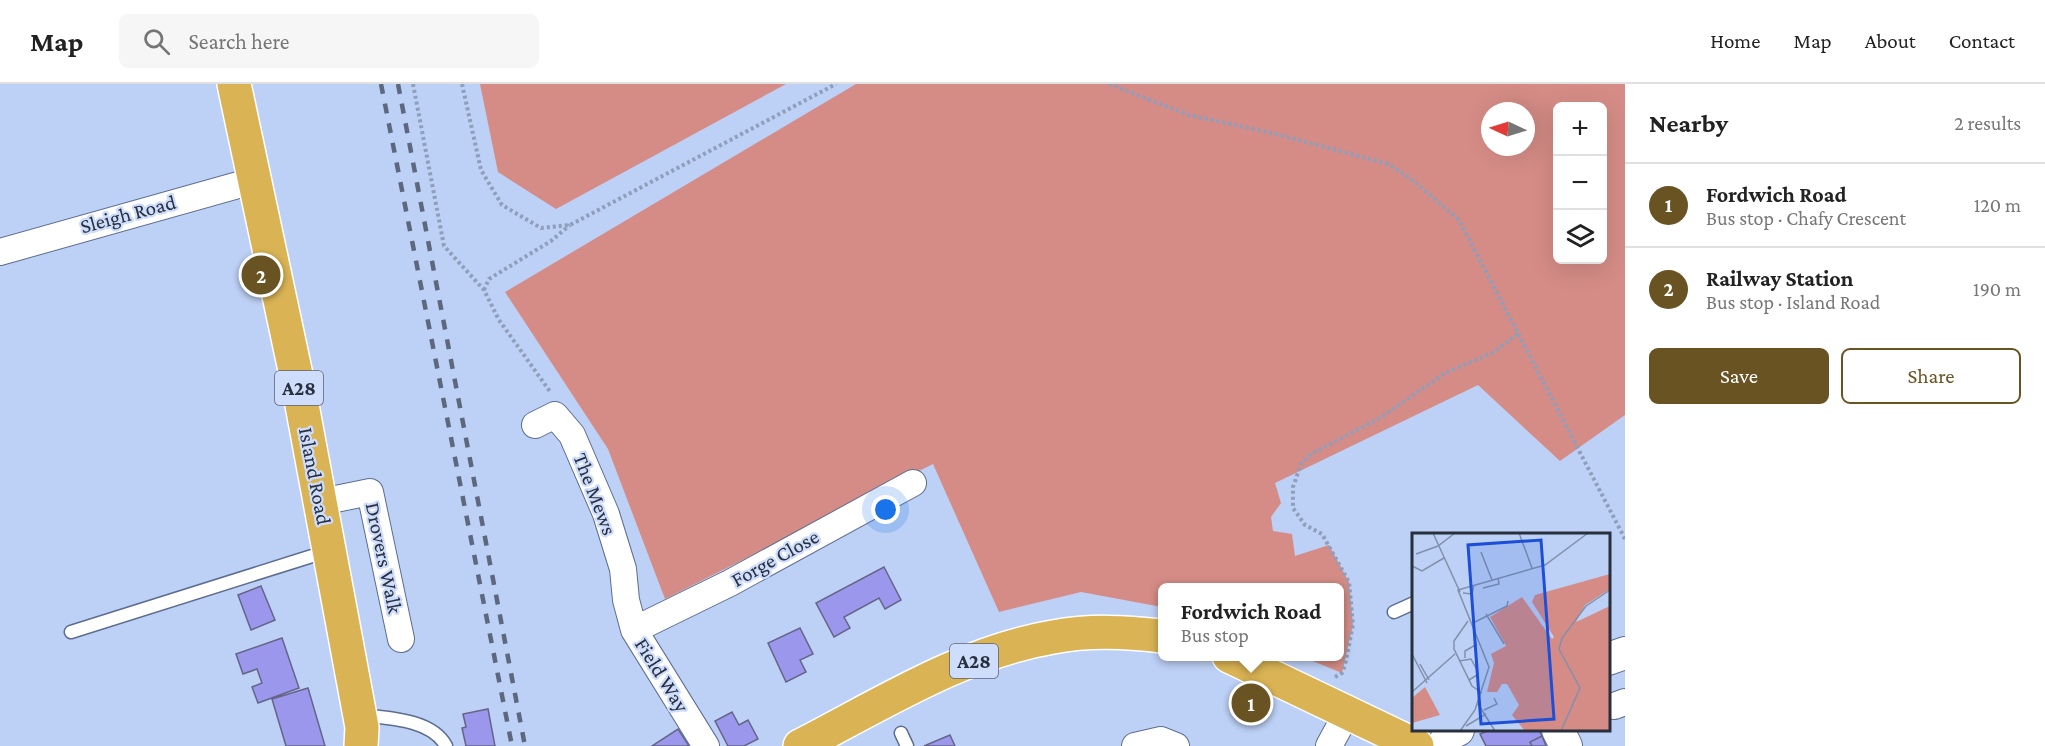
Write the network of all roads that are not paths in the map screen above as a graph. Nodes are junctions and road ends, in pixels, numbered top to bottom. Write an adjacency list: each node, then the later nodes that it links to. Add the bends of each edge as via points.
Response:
1 (234, 84): 2 (highway, Island Road / A28)
2 (256, 180): 3 (street, Sleigh Road); 6 (highway, Island Road / A28)
3 (0, 252)
4 (535, 425): 8 (street, The Mews, via 555,415 572,435 606,514 623,569)
5 (913, 483): 11 (street, Forge Close, via 735,590)
6 (321, 501): 7 (highway, Island Road / A28); 14 (street, Drovers Walk, via 370,492)
7 (329, 551): 12 (lane); 21 (highway, Island Road / A28)
8 (626, 600): 11 (street, Field Way)
9 (1412, 603): 10 (lane)
10 (1394, 612)
11 (634, 630): 24 (street, Field Way)
12 (71, 632)
13 (1158, 636): 25 (highway, A28, via 1113,631 1052,637 994,652 921,684)
14 (401, 639)
15 (1625, 652): 16 (street)
16 (1610, 658)
17 (1238, 661): 18 (highway)
18 (1348, 711): 29 (street); 30 (highway)
19 (1454, 731): 31 (street)
20 (1559, 731): 32 (street)
21 (364, 733): 23 (lane, via 395,719 432,731)
22 (901, 733): 26 (lane)
23 (446, 746)
24 (706, 746)
25 (800, 746)
26 (907, 746)
27 (1135, 746): 28 (street, via 1161,740)
28 (1176, 746)
29 (1329, 746)
30 (1417, 746)
31 (1443, 746)
32 (1566, 746)

